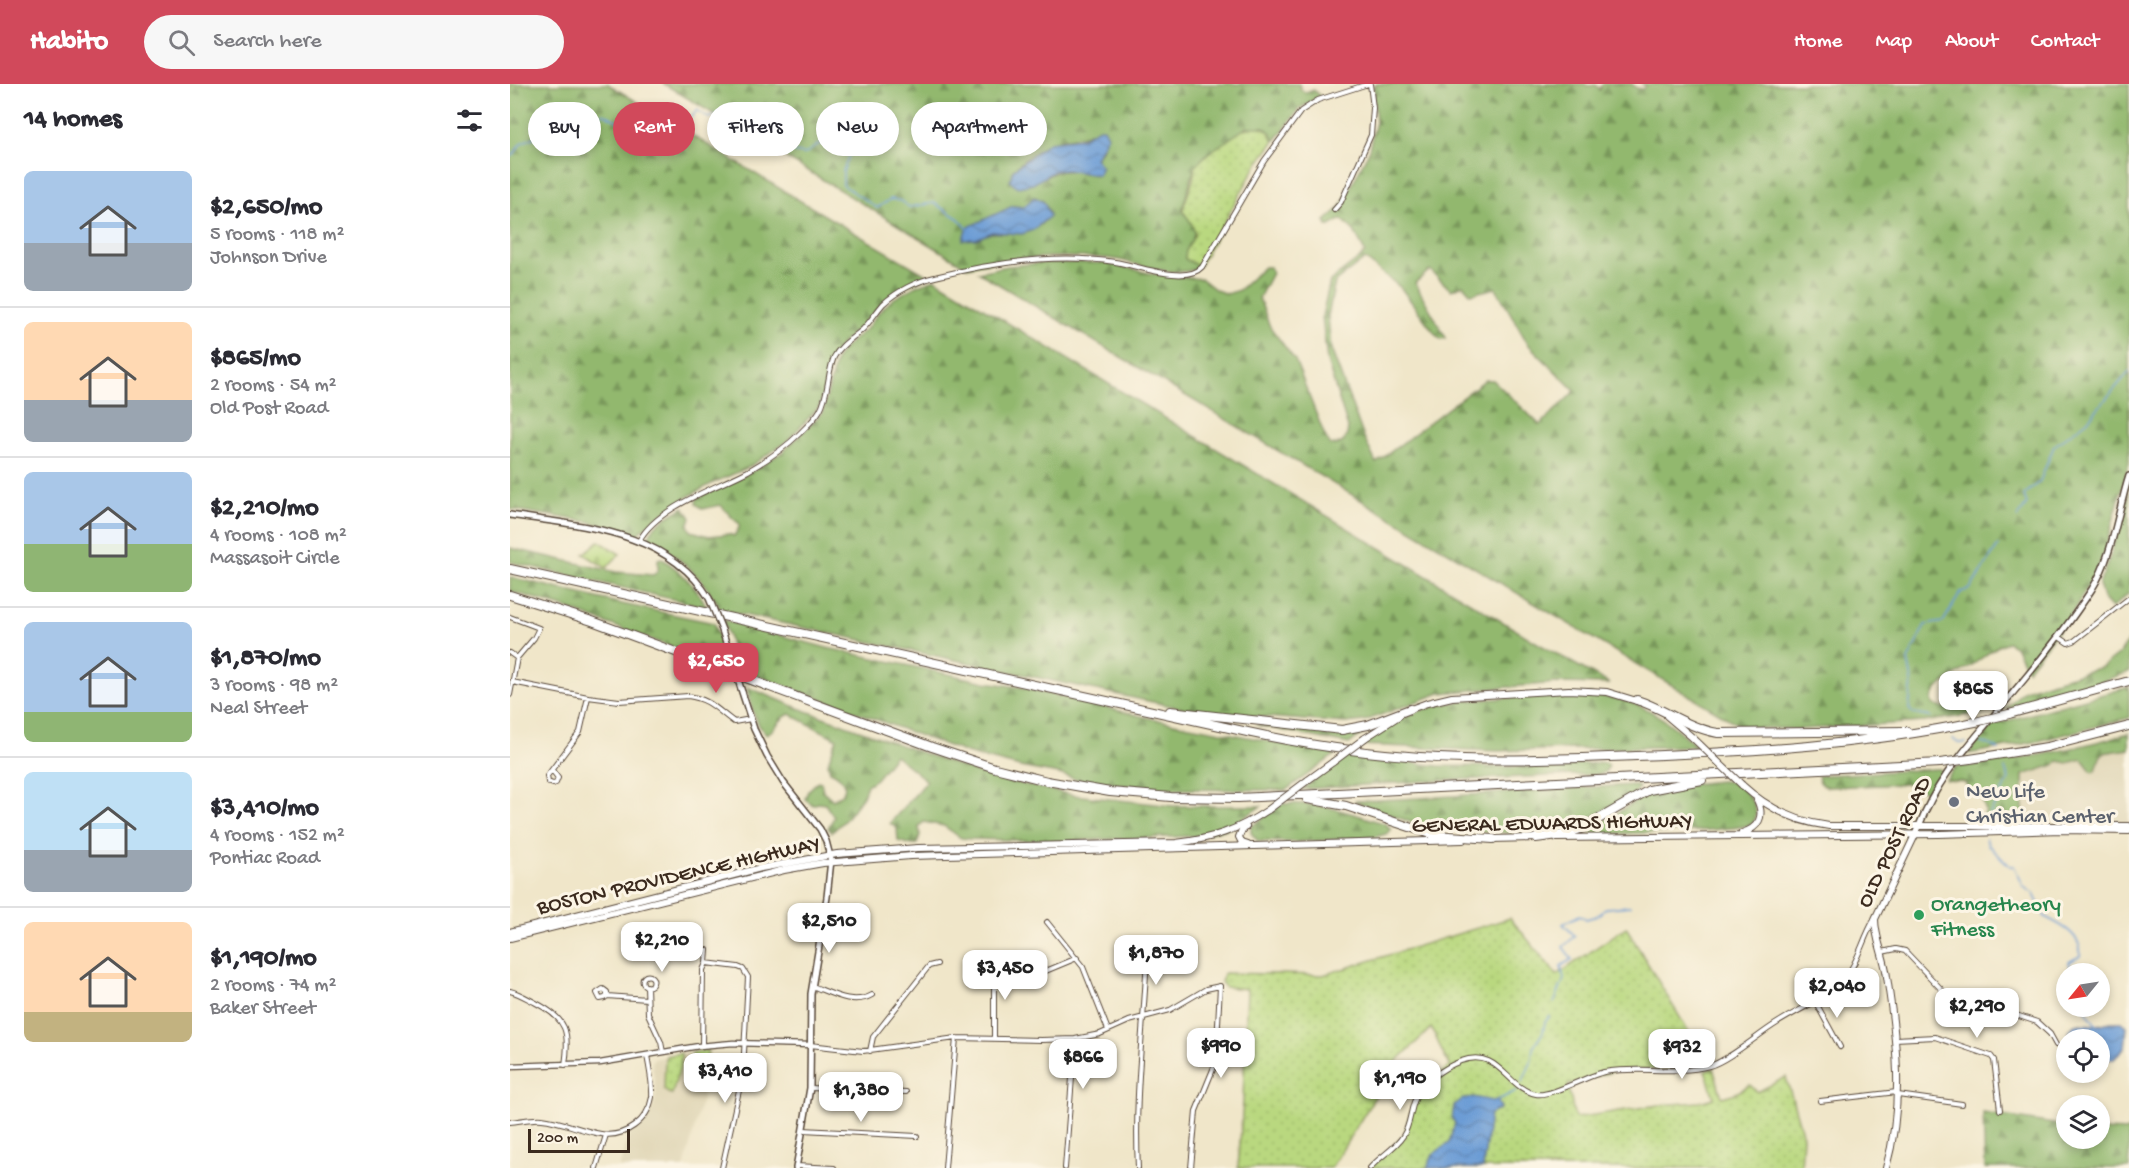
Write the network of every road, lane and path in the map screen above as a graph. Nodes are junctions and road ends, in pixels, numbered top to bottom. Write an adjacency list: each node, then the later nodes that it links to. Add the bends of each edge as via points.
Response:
1 (1369, 84): 2 (street, via 1373,108 1369,142); 5 (street, via 1318,100 1301,111 1265,159 1197,272 1167,273 1111,261 1028,261 932,277 899,292 837,353 821,409 800,433 759,465 675,508 653,524)
2 (1334, 210)
3 (2129, 476): 10 (main road, OLD POST ROAD, via 2102,570)
4 (510, 515): 5 (main road)
5 (639, 541): 20 (main road, bridge, via 678,562 709,598)
6 (510, 569): 19 (highway)
7 (510, 595): 26 (highway, via 1008,772 1141,795 1218,799)
8 (2129, 598): 10 (street, via 2074,641)
9 (510, 617): 12 (street, via 539,628)
10 (2059, 637): 28 (main road, OLD POST ROAD, via 1947,772)
11 (510, 653): 12 (street)
12 (517, 658): 14 (street)
13 (2129, 681): 22 (highway, bridge, via 2009,714)
14 (512, 682): 15 (street); 16 (street)
15 (510, 696)
16 (588, 697): 20 (street, via 629,701 698,697 734,722); 23 (street, via 580,732)
17 (1637, 700): 18 (main road, via 1607,692 1569,690 1452,697); 22 (highway, via 1694,727 1720,733); 25 (main road, bridge, via 1670,718)
18 (1410, 709): 19 (highway, via 1368,725 1339,730); 27 (main road, bridge)
19 (1144, 710): 22 (highway, via 1330,747 1461,759 1759,751 1844,744)
20 (751, 718): 37 (main road, via 771,764 826,839)
21 (2129, 726): 24 (highway, bridge, via 2047,747 1940,763)
22 (1928, 731)
23 (552, 770)
24 (1737, 774): 26 (highway); 33 (highway, via 1651,789 1585,827)
25 (1753, 795): 28 (main road, via 1777,811 1816,825); 32 (main road, via 1761,810 1756,826 1741,833)
26 (1285, 796): 34 (highway, via 1349,806 1431,834)
27 (1258, 817): 35 (main road, via 1239,835 1242,843); 37 (main road, BOSTON PROVIDENCE HIGHWAY, via 1231,832 1185,842 883,850)
28 (1919, 826): 29 (main road); 31 (main road, OLD POST ROAD)
29 (2129, 826)
30 (2129, 831): 31 (main road, GENERAL EDWARDS HIGHWAY)
31 (1916, 834): 32 (main road, GENERAL EDWARDS HIGHWAY); 38 (main road, OLD POST ROAD)
32 (1714, 835): 33 (main road, GENERAL EDWARDS HIGHWAY)
33 (1536, 838): 34 (main road, GENERAL EDWARDS HIGHWAY)
34 (1493, 839): 35 (main road, GENERAL EDWARDS HIGHWAY)
35 (1252, 846): 36 (main road, GENERAL EDWARDS HIGHWAY)
36 (975, 854): 37 (main road, BOSTON PROVIDENCE HIGHWAY)
37 (831, 859): 40 (main road, BOSTON PROVIDENCE HIGHWAY, via 761,868); 43 (main road, BOSTON PROVIDENCE HIGHWAY); 53 (main road)
38 (1875, 919): 41 (main road); 42 (street, OLD POST ROAD)
39 (1047, 922): 47 (street)
40 (510, 932)
41 (1877, 936): 42 (street, OLD POST ROAD); 45 (main road)
42 (1866, 937): 58 (street, OLD POST ROAD, via 1846,976)
43 (510, 938)
44 (706, 950): 48 (street)
45 (1882, 952): 64 (main road); 67 (street, via 1905,951 1957,1001 1983,1004 2037,1022)
46 (1146, 955): 59 (street)
47 (1077, 958): 51 (street); 60 (street)
48 (705, 963): 65 (street, via 738,967 747,974); 68 (street)
49 (937, 963): 70 (street, via 929,966 873,1037)
50 (994, 963): 62 (street)
51 (1041, 973)
52 (647, 986): 57 (street)
53 (812, 986): 55 (street, via 855,1000); 66 (main road)
54 (510, 991): 73 (street, via 549,1010 563,1022)
55 (872, 995)
56 (607, 996): 57 (street)
57 (647, 999): 71 (street, via 648,1014)
58 (1815, 1001): 69 (street); 93 (street, OLD POST ROAD, via 1722,1061 1702,1068 1605,1072 1539,1095 1527,1092 1486,1060 1467,1059 1445,1069 1421,1089 1404,1134)
59 (1144, 1017): 60 (street); 91 (street, via 1136,1105); 92 (street, via 1175,1008 1206,989 1220,986 1216,1062 1196,1111)
60 (1108, 1030): 63 (street)
61 (956, 1038): 62 (street); 70 (street); 89 (street)
62 (994, 1038): 63 (street)
63 (1075, 1039): 90 (street)
64 (1894, 1040): 77 (main road); 80 (street, via 1935,1037 1991,1056)
65 (745, 1043): 66 (street); 68 (street); 87 (street, via 742,1080)
66 (810, 1045): 70 (street); 75 (main road)
67 (2056, 1045)
68 (702, 1046): 71 (street)
69 (1840, 1047)
70 (870, 1051)
71 (663, 1052): 72 (street)
72 (647, 1055): 73 (street); 83 (street, via 652,1092 644,1116 623,1132)
73 (565, 1065): 74 (street)
74 (510, 1066)
75 (810, 1088): 76 (street); 82 (main road)
76 (906, 1092)
77 (1898, 1093): 78 (street); 79 (street); 94 (main road)
78 (1820, 1101)
79 (1962, 1104)
80 (2000, 1110)
81 (510, 1122): 83 (street, via 543,1119)
82 (803, 1131): 84 (street); 85 (main road)
83 (606, 1135): 86 (street)
84 (917, 1136)
85 (796, 1167): 88 (street)
86 (596, 1168)
87 (722, 1168)
88 (834, 1168)
89 (945, 1168)
90 (1065, 1168)
91 (1138, 1168)
92 (1191, 1168)
93 (1370, 1168)
94 (1886, 1168)

